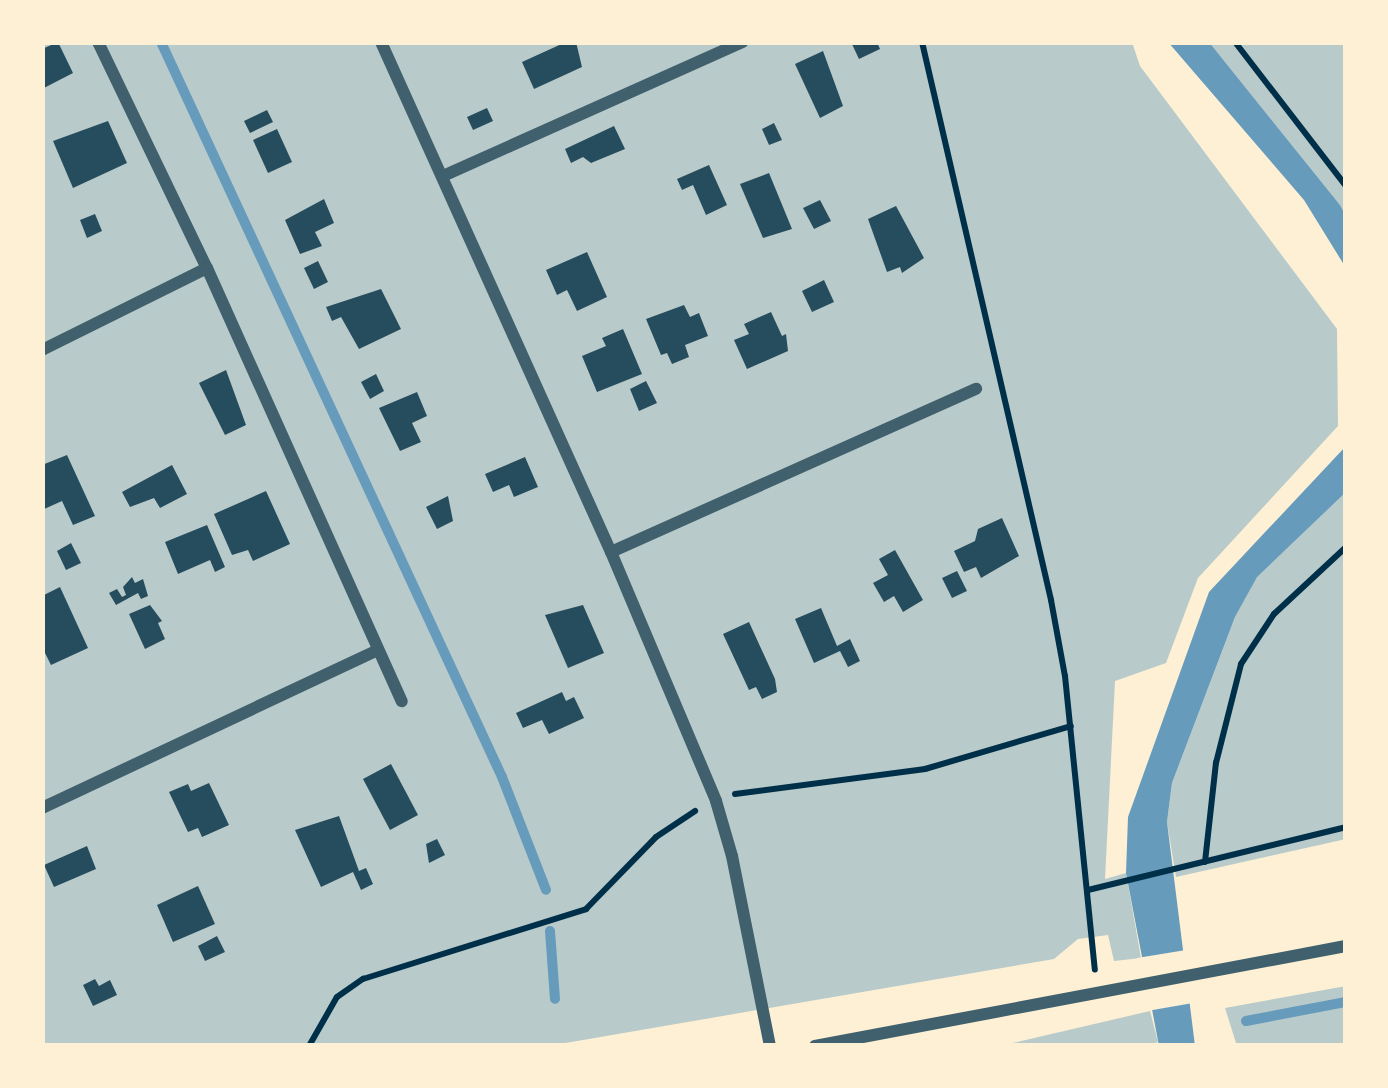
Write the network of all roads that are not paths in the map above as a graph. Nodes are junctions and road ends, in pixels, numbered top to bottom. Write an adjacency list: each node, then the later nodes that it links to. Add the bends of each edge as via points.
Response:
1 (98, 42): 5 (street)
2 (381, 42): 4 (street)
3 (742, 42): 4 (street)
4 (442, 176): 8 (street)
5 (207, 268): 6 (street); 9 (street)
6 (42, 350)
7 (976, 388): 8 (street)
8 (611, 552): 13 (street, via 716,801)
9 (375, 651): 10 (street); 11 (street)
10 (402, 700)
11 (42, 808)
12 (1346, 946): 14 (street)
13 (770, 1046)
14 (815, 1046)

